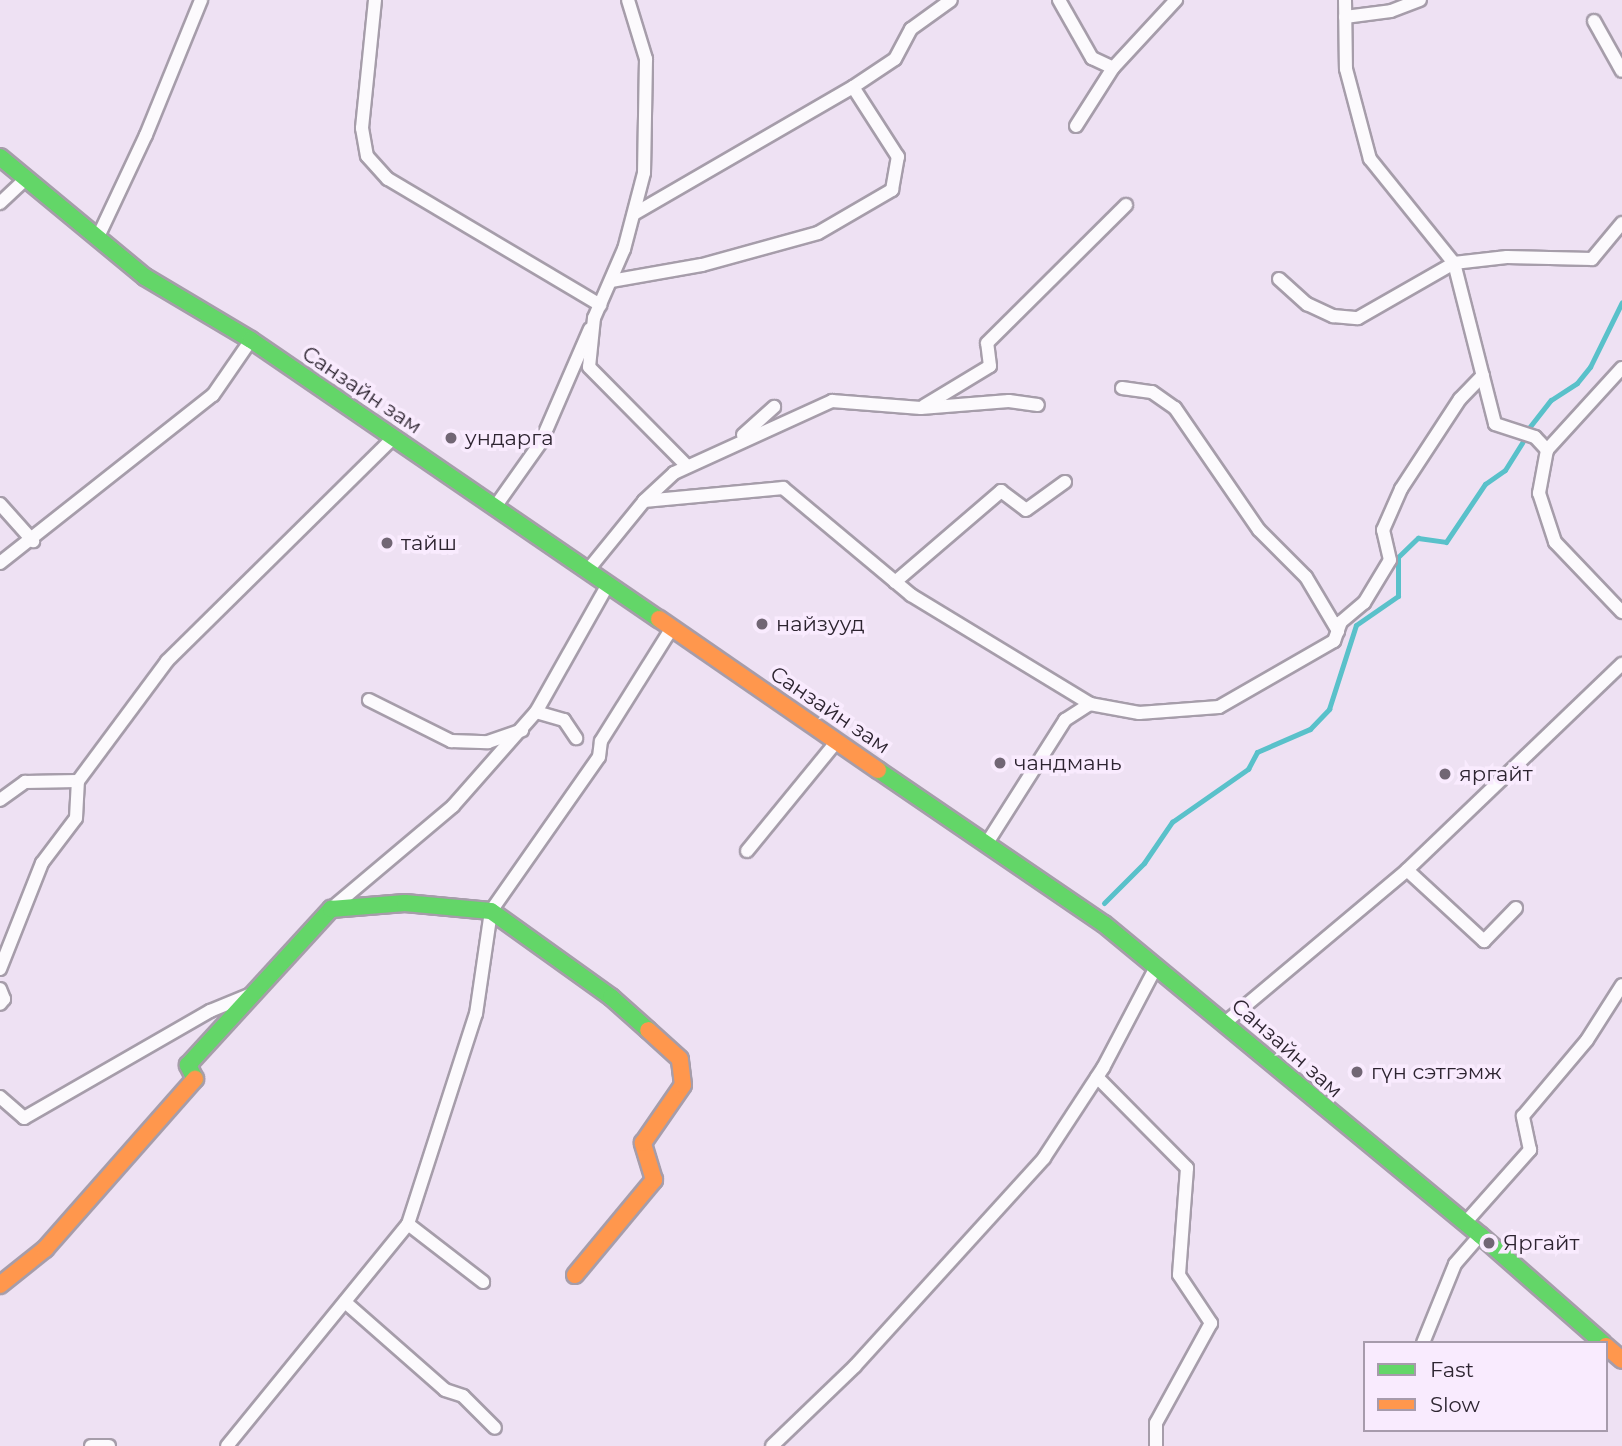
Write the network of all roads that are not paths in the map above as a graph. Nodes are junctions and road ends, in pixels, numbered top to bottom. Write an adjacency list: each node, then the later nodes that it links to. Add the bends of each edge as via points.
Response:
1 (201, 0): 21 (street)
2 (375, 0): 25 (street, via 362,128 367,156 388,179)
3 (628, 0): 19 (street, via 646,58 644,173)
4 (951, 0): 13 (street, via 911,29 895,59)
5 (1059, 0): 11 (street, via 1092,58)
6 (1177, 0): 11 (street)
7 (1345, 0): 9 (street)
8 (1420, 0): 9 (street, via 1391,11)
9 (1345, 17): 22 (street, via 1346,69 1370,159)
10 (1594, 21): 12 (street)
11 (1113, 68): 14 (street)
12 (1622, 71)
13 (853, 87): 19 (street); 24 (street, via 898,158 892,190 818,233 702,265)
14 (1076, 126)
15 (0, 157): 16 (main road, Санзайн зам)
16 (25, 180): 17 (street); 21 (main road, Санзайн зам)
17 (0, 203)
18 (1126, 205): 33 (street, via 987,343 990,366)
19 (634, 214): 24 (street)
20 (1622, 223): 22 (street, via 1592,259 1507,257)
21 (97, 239): 27 (main road, Санзайн зам, via 145,276)
22 (1454, 263): 23 (street, via 1358,318 1333,316 1307,304); 29 (street)
23 (1279, 279)
24 (611, 281): 25 (street)
25 (600, 305): 26 (street)
26 (594, 320): 37 (street, via 589,367); 41 (street, via 541,442)
27 (251, 340): 34 (main road, Санзайн зам); 42 (street, via 213,395)
28 (1622, 368): 36 (street)
29 (1483, 375): 36 (street, via 1495,424 1535,437); 49 (street, via 1460,399 1401,489 1383,530 1391,560 1364,603)
30 (1122, 388): 49 (street, via 1152,392 1175,408 1259,530 1306,577)
31 (1038, 405): 33 (street, via 1009,401)
32 (774, 407): 35 (street)
33 (921, 408): 35 (street, via 832,401)
34 (394, 437): 41 (main road, Санзайн зам); 57 (street, via 167,661)
35 (728, 445): 37 (street)
36 (1547, 450): 47 (street, via 1539,494 1555,542)
37 (687, 466): 39 (street)
38 (1065, 482): 45 (street, via 1026,510 1002,491)
39 (644, 501): 44 (street); 45 (street, via 783,488)
40 (0, 504): 42 (street)
41 (495, 507): 44 (main road, Санзайн зам)
42 (33, 541): 43 (street)
43 (0, 563)
44 (588, 570): 46 (main road, Санзайн зам)
45 (895, 582): 52 (street)
46 (608, 584): 48 (main road, Санзайн зам); 53 (street)
47 (1622, 612)
48 (672, 628): 56 (main road, Санзайн зам); 64 (street, via 601,741 598,757)
49 (1338, 631): 52 (street, via 1334,641 1306,660 1219,707 1139,713)
50 (1622, 664): 61 (street)
51 (369, 701): 54 (street, via 451,741 488,742)
52 (1090, 704): 59 (street, via 1065,720)
53 (536, 712): 54 (street); 55 (street, via 564,720)
54 (526, 729): 63 (street, via 453,806)
55 (576, 738)
56 (837, 741): 59 (main road, Санзайн зам); 60 (street)
57 (78, 781): 58 (street, via 25,782); 66 (street, via 76,818 42,863)
58 (0, 800)
59 (987, 843): 65 (main road, Санзайн зам, via 1104,924)
60 (747, 851)
61 (1408, 870): 62 (street, via 1484,941); 71 (street)
62 (1516, 908)
63 (331, 909): 64 (main road, via 405,903); 69 (main road)
64 (491, 911): 75 (street, via 476,1014); 77 (main road, via 611,997 680,1059 683,1086 643,1143 654,1180)
65 (1156, 967): 71 (main road, Санзайн зам); 72 (street)
66 (0, 969)
67 (1622, 985): 74 (street, via 1587,1040 1523,1115 1530,1150)
68 (0, 989): 70 (street)
69 (256, 992): 73 (street, via 210,1011 23,1118); 79 (main road, via 188,1065 195,1079 45,1249)
70 (0, 1004)
71 (1226, 1023): 74 (main road, Санзайн зам)
72 (1097, 1077): 89 (street, via 1044,1158 948,1268); 90 (street, via 1187,1168 1179,1275 1211,1323 1156,1423)
73 (0, 1097)
74 (1465, 1223): 76 (main road, Санзайн зам)
75 (408, 1224): 78 (street); 80 (street)
76 (1480, 1235): 81 (street, via 1455,1264); 82 (main road, Санзайн зам)
77 (575, 1275)
78 (483, 1283)
79 (0, 1285)
80 (345, 1302): 85 (street, via 445,1390 463,1396); 88 (street)
81 (1424, 1341)
82 (1601, 1341)
83 (1608, 1348): 84 (main road, Санзайн зам)
84 (1622, 1360)
85 (495, 1428)
86 (91, 1446): 87 (street)
87 (109, 1446)
88 (227, 1446)
89 (772, 1446)
90 (1156, 1446)

